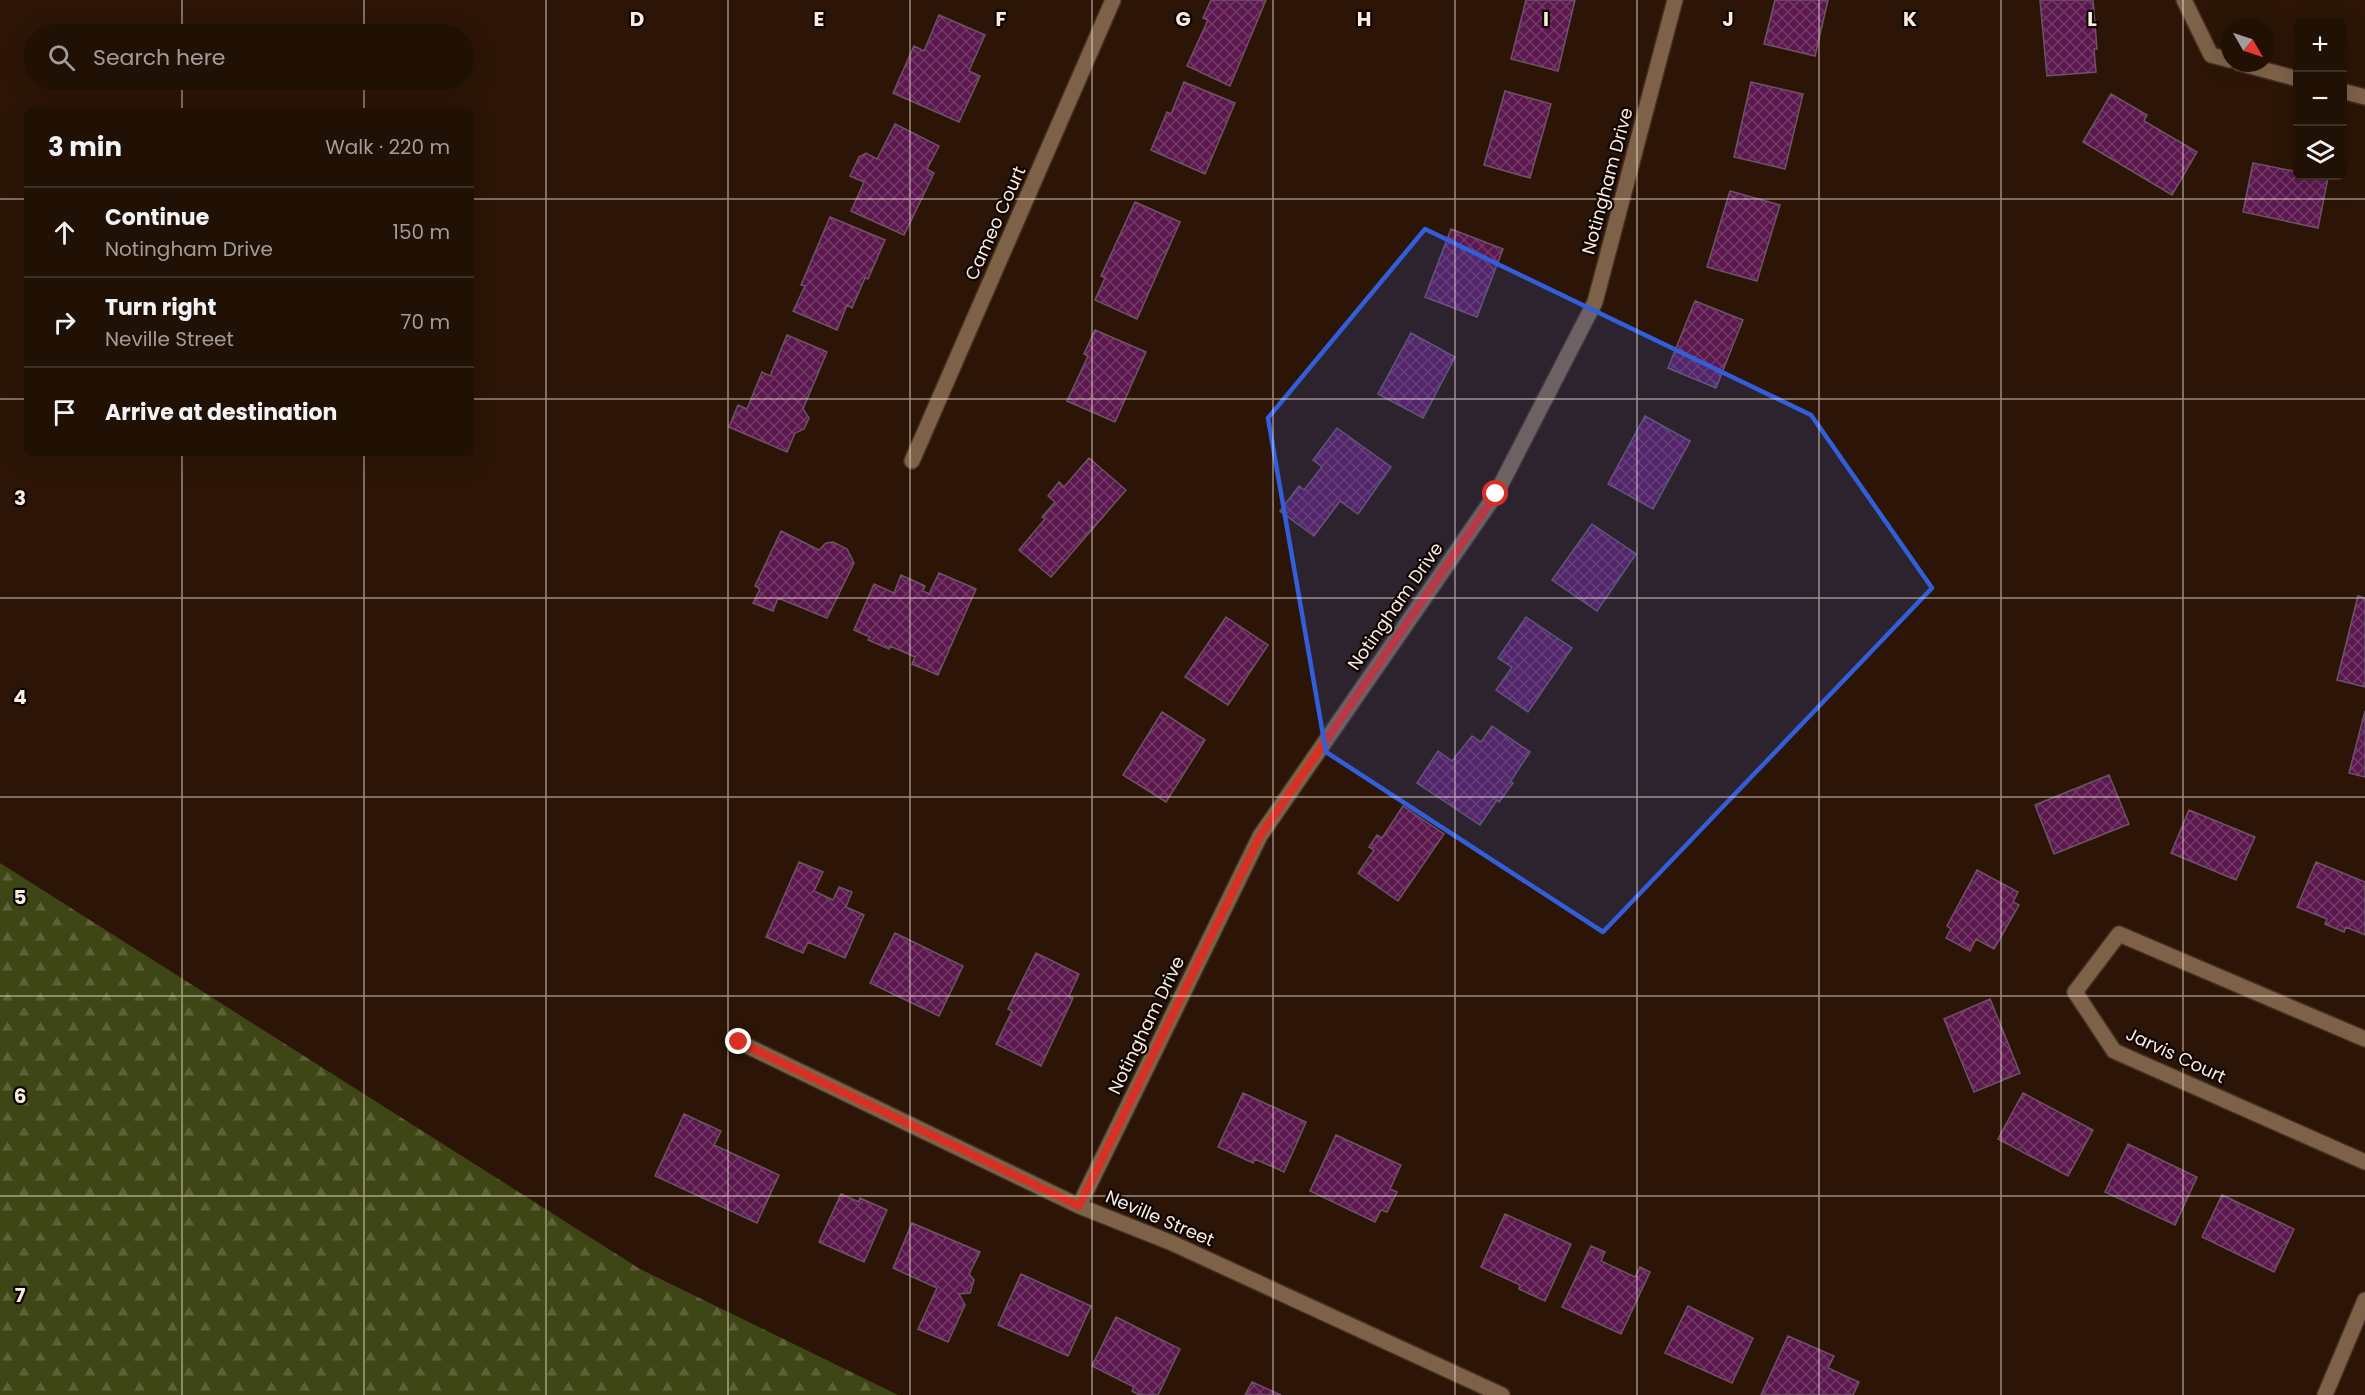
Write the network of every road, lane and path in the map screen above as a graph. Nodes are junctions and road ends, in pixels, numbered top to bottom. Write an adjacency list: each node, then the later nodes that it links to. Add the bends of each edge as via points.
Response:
1 (1113, 0): 9 (street, Cameo Court)
2 (1676, 0): 13 (street, Notingham Drive, via 1595,302 1496,494 1260,836)
3 (2184, 0): 4 (street, via 2211,55)
4 (2221, 58)
5 (2273, 72): 6 (street)
6 (2293, 78)
7 (2347, 92): 8 (street)
8 (2365, 97)
9 (912, 461)
10 (2365, 1039): 12 (street, Jarvis Court, via 2119,934 2075,992 2114,1051)
11 (739, 1042): 13 (street, Neville Street)
12 (2365, 1162)
13 (1079, 1206): 15 (street, Neville Street, via 1172,1243)
14 (2365, 1300): 16 (street)
15 (1502, 1395)
16 (2325, 1395)

